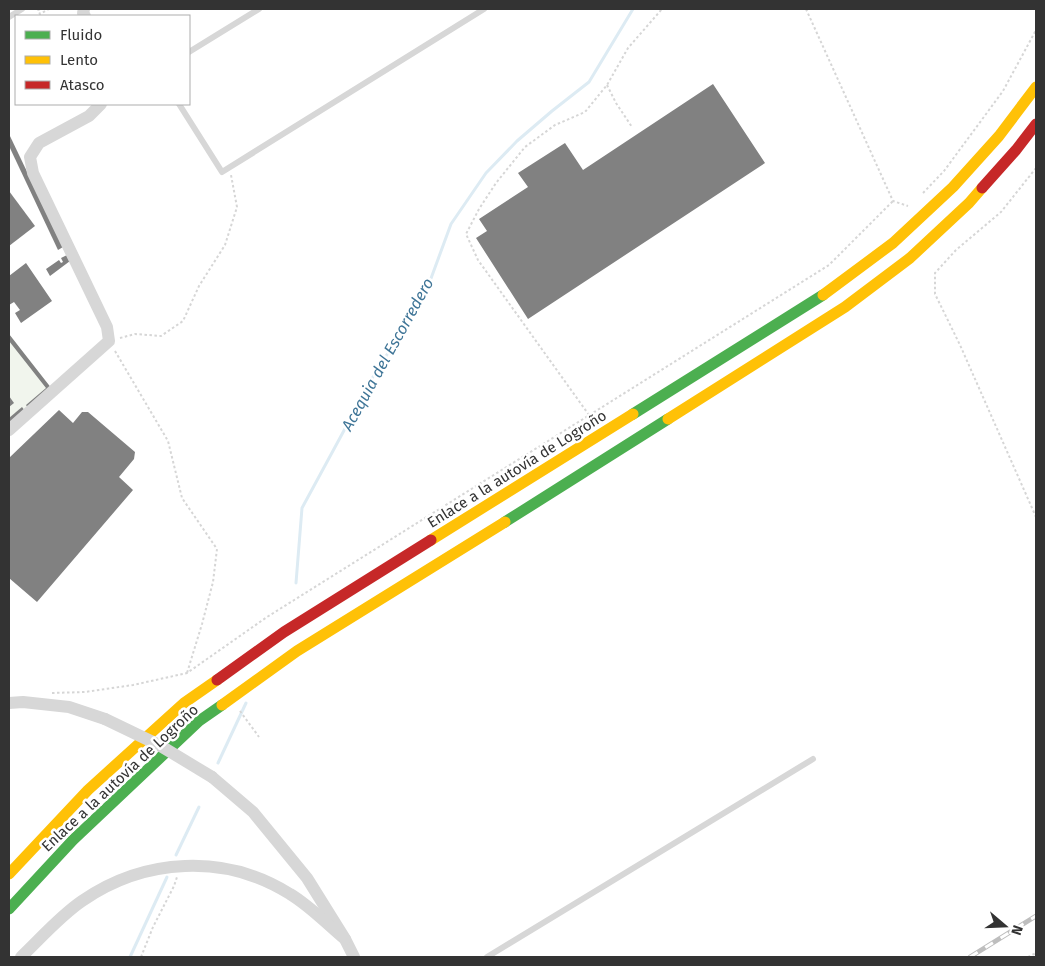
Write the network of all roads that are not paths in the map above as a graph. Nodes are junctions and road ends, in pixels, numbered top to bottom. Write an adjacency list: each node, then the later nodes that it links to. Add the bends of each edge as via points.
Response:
1 (22, 9): 4 (lane)
2 (259, 9): 5 (lane)
3 (484, 9): 8 (lane, via 222,172)
4 (9, 17)
5 (190, 51)
6 (1036, 87): 14 (highway, Enlace a la autovía de Logroño, via 999,136 953,187 893,243 832,289 333,606 284,632 184,703 88,790)
7 (100, 105): 10 (street, via 89,116 39,143 30,157 33,173 107,327 110,341)
8 (180, 105)
9 (1036, 124): 13 (highway, Enlace a la autovía de Logroño, via 969,203 910,258 845,307 341,620 199,721)
10 (9, 430)
11 (9, 703): 17 (street, bridge, via 68,707 105,719 159,745 212,777 253,812 307,878)
12 (812, 759): 20 (lane)
13 (74, 840): 15 (highway, Enlace a la autovía de Logroño); 16 (highway)
14 (9, 874)
15 (9, 908)
16 (9, 923)
17 (345, 939): 18 (street, via 303,903 267,881 214,867 181,866 130,876 95,892 67,913); 19 (street)
18 (21, 957)
19 (354, 957)
20 (487, 957)

